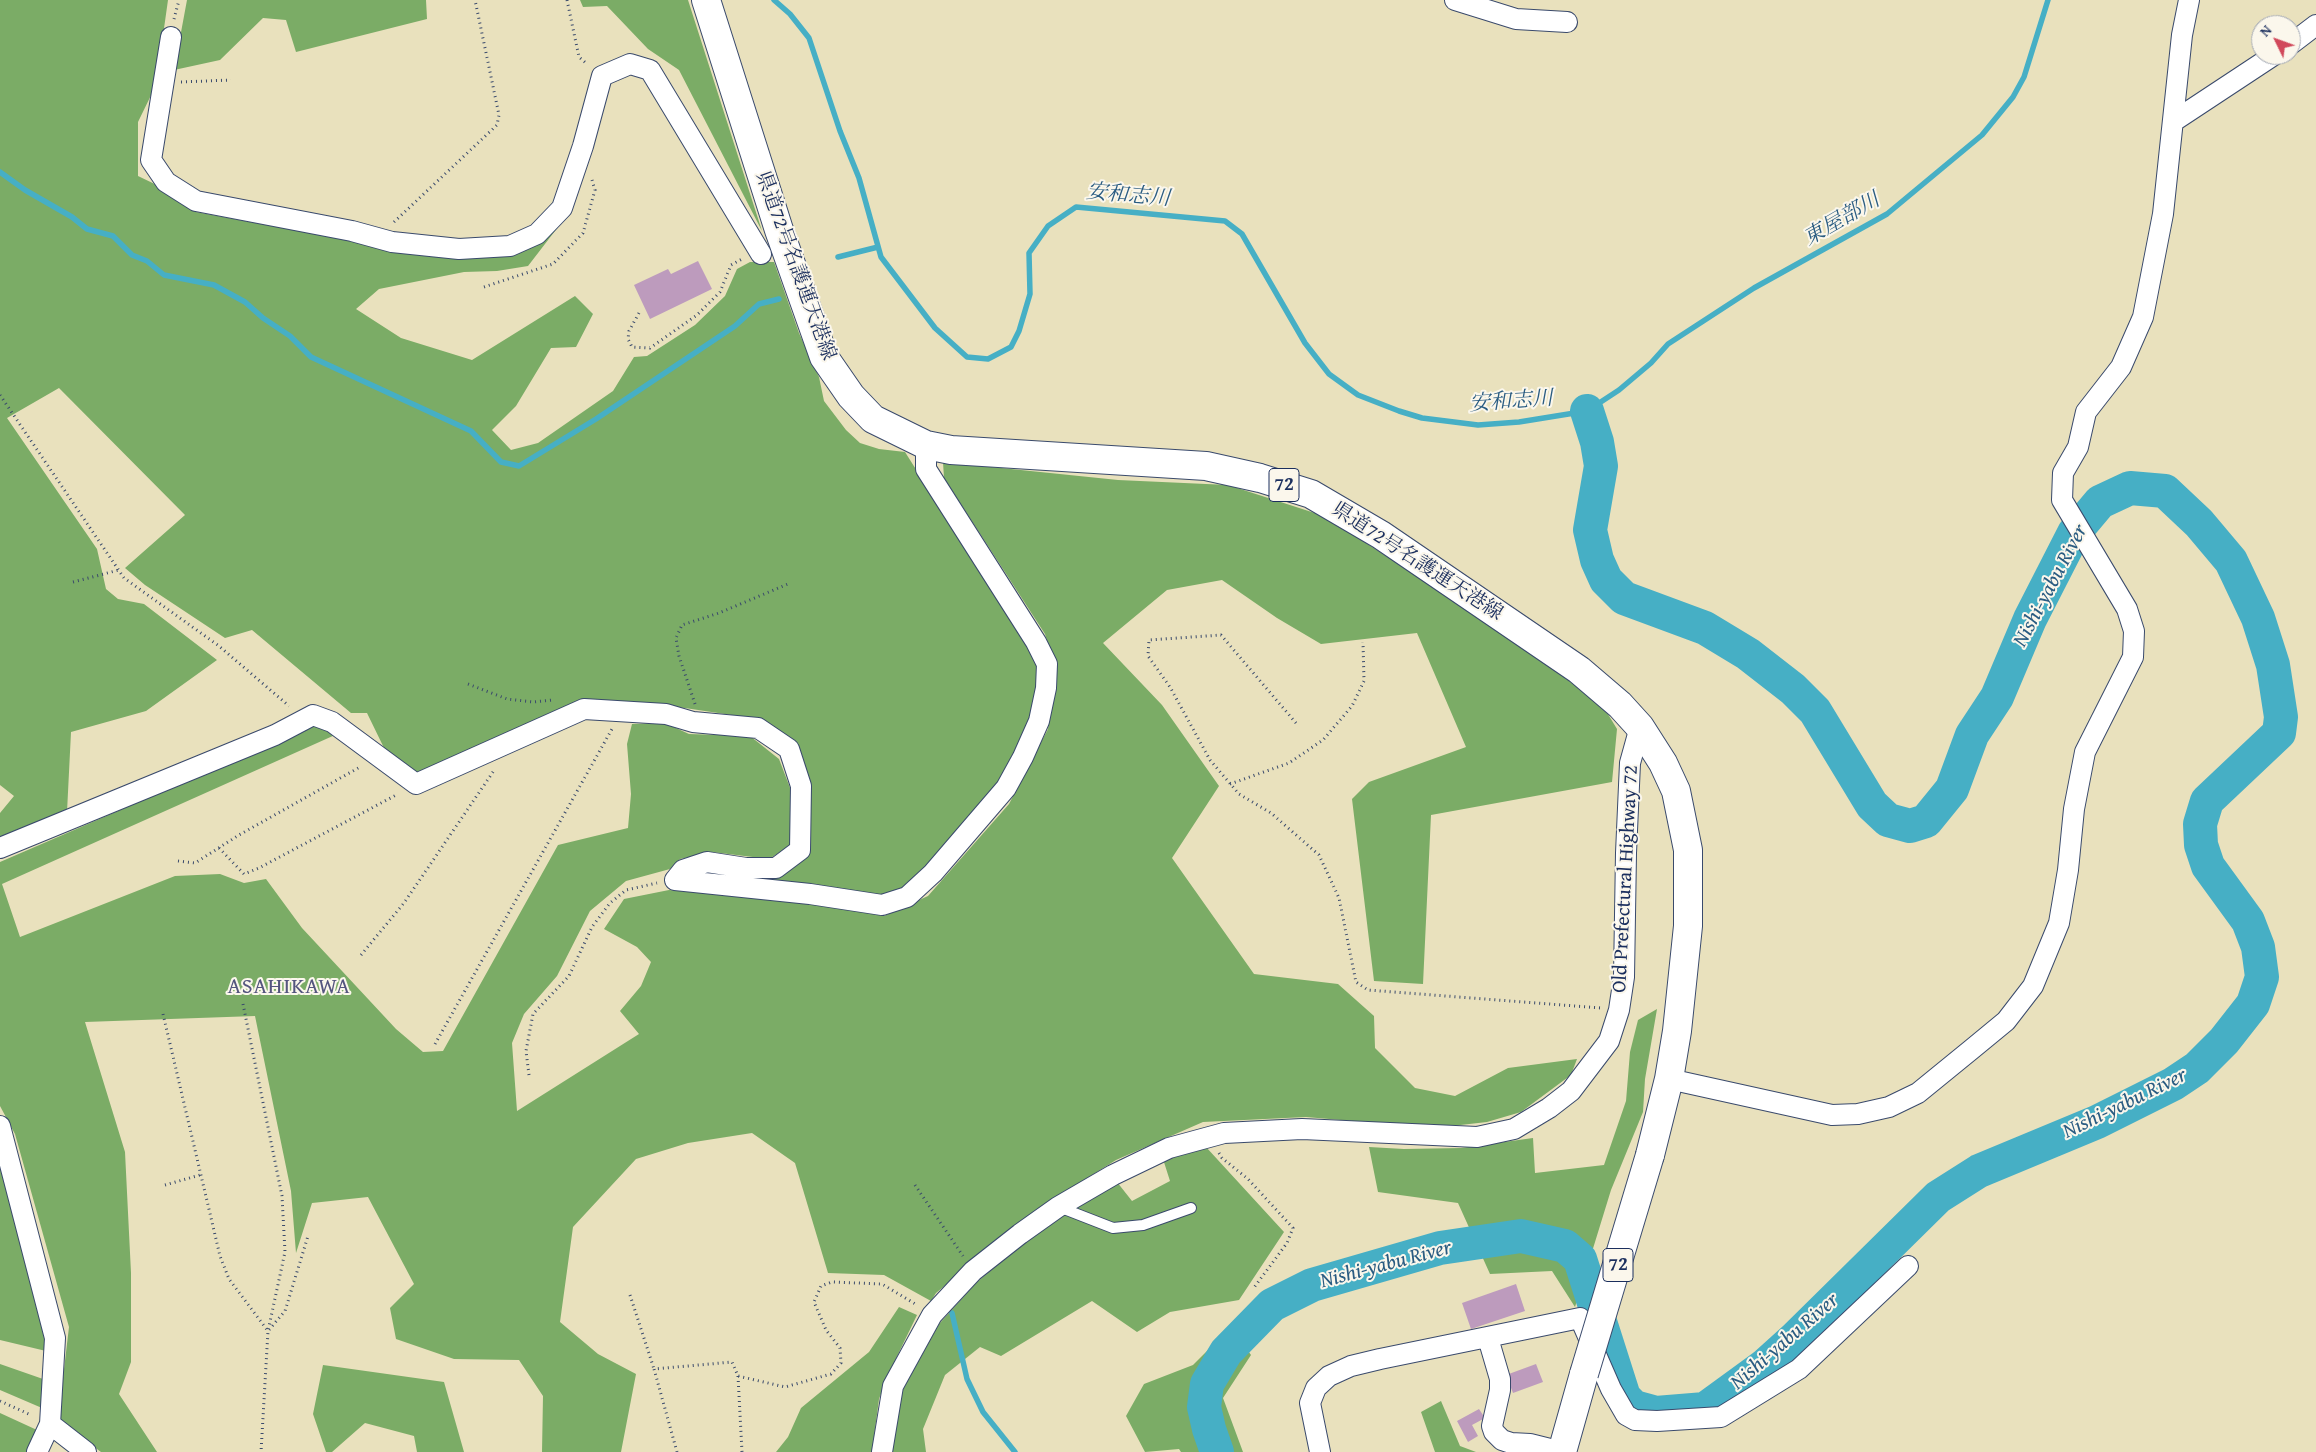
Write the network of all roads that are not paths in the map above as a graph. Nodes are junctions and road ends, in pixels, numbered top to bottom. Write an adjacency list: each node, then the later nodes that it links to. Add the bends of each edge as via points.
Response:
1 (706, 0): 11 (main road, 県道72号名護運天港線 / 72, via 786,252 824,358 851,396 873,419)
2 (1455, 0): 4 (street, via 1516,19)
3 (2189, 0): 9 (street, via 2182,34)
4 (1567, 22)
5 (2316, 25): 6 (street)
6 (2301, 36)
7 (170, 37): 10 (street, via 151,160 166,182 196,201 392,242 459,249 510,246 537,234 562,208 602,76 630,64 650,70)
8 (2259, 65): 9 (street)
9 (2174, 121): 14 (street, via 2163,214 2144,317 2121,367 2086,412 2078,447 2062,473 2062,500 2128,610 2134,631 2133,656 2084,752 2058,923 2033,986 2006,1021 1918,1093 1889,1107 1858,1114 1832,1115)
10 (761, 254)
11 (926, 445): 12 (main road, 県道72号名護運天港線 / 72, via 1018,456 1206,466 1311,494 1381,535 1579,670); 13 (street, via 926,469 1047,664 1039,720 1024,757 1006,788 933,873 908,897 882,905 675,880 683,870 707,862 746,868 776,868 800,850 801,786 790,749 758,728 622,711 584,710 416,784 332,722 313,716 276,735)
12 (1640, 727): 14 (main road, 県道72号名護運天港線 / 72, via 1676,791 1688,850 1688,926); 16 (street, Old Prefectural Highway 72, via 1630,763 1624,977 1619,1010 1608,1041 1571,1090 1514,1129 1477,1137 1302,1129 1224,1134 1170,1148 1113,1175)
13 (0, 848)
14 (1669, 1079): 25 (main road, 県道72号名護運天港線 / 72, bridge, via 1650,1155)
15 (0, 1126): 20 (street, via 55,1338)
16 (1058, 1207): 17 (lane, via 1113,1228 1143,1226); 23 (street, Old Prefectural Highway 72, via 973,1271 932,1315 893,1386)
17 (1191, 1208)
18 (1908, 1266): 19 (street, via 1799,1370 1721,1417 1635,1420 1626,1415 1580,1318)
19 (1488, 1338): 24 (street, via 1380,1359 1351,1366 1329,1376 1316,1388 1310,1403); 25 (street, via 1500,1379 1492,1426 1494,1432 1511,1443)
20 (50, 1424): 21 (street); 22 (street)
21 (38, 1452)
22 (86, 1452)
23 (882, 1452)
24 (1320, 1452)
25 (1562, 1452)

